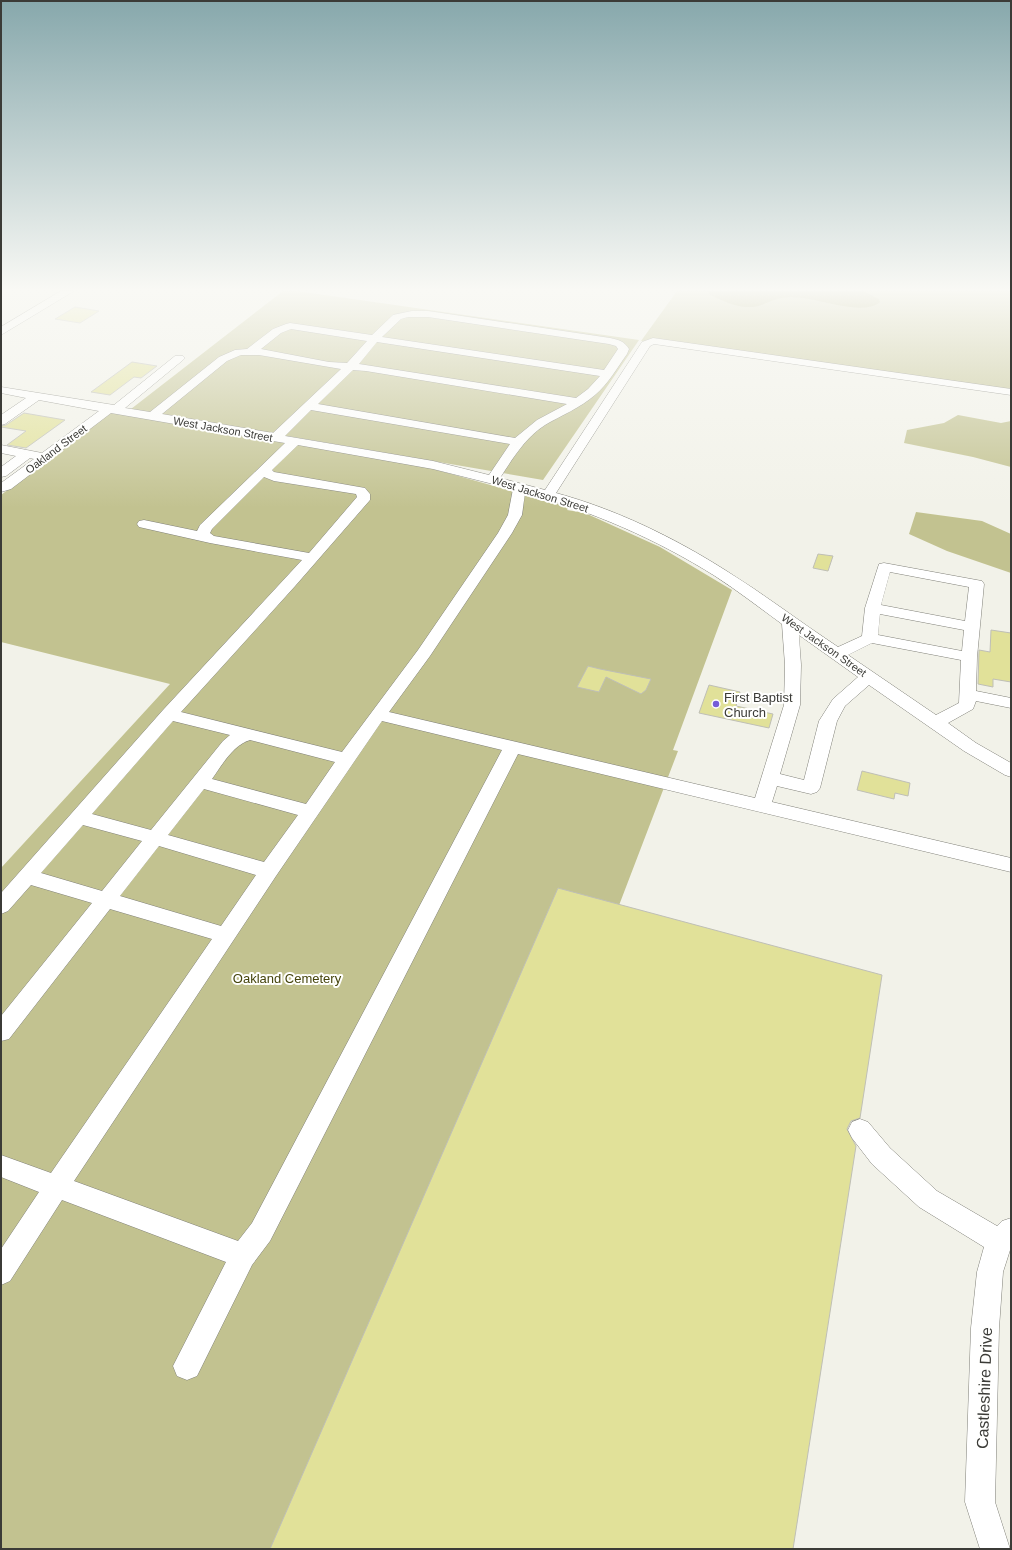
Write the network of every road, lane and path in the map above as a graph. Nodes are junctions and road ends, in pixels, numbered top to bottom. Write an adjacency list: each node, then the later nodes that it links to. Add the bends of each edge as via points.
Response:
1 (172, 363): 16 (street, Oakland Street)
2 (218, 363): 17 (street)
3 (326, 363): 9 (street)
4 (353, 363): 9 (street)
5 (535, 363): 10 (street)
6 (614, 363): 10 (street)
7 (633, 363): 30 (street)
8 (810, 363): 12 (street)
9 (350, 367): 14 (street); 15 (street)
10 (606, 374): 14 (street, via 595,390)
11 (1, 390): 13 (street, West Jackson Street)
12 (1011, 392)
13 (37, 396): 16 (street, West Jackson Street); 18 (street)
14 (578, 402): 21 (street, via 547,418)
15 (309, 406): 19 (street); 21 (street)
16 (113, 409): 17 (street, West Jackson Street); 24 (street, Oakland Street)
17 (153, 416): 19 (street, West Jackson Street)
18 (1, 421)
19 (275, 438): 20 (street, West Jackson Street)
20 (294, 442): 25 (street); 27 (street, West Jackson Street, via 433,465)
21 (518, 442): 27 (street)
22 (1, 449): 23 (street)
23 (27, 454): 24 (street); 26 (street)
24 (44, 457): 29 (street, Oakland Street)
25 (267, 467): 32 (street, via 205,528 203,534); 33 (street, via 266,472 274,477 354,490 363,494 363,500)
26 (1, 473)
27 (492, 479): 28 (street, West Jackson Street)
28 (520, 486): 30 (street, West Jackson Street); 44 (street, via 515,515 505,533 424,653)
29 (1, 488)
30 (548, 495): 35 (street, West Jackson Street, via 626,523 671,546 720,573)
31 (144, 524): 32 (street)
32 (206, 537): 33 (street)
33 (312, 558): 43 (street)
34 (873, 608): 36 (street); 36 (street, via 884,567 977,584); 37 (street)
35 (790, 621): 38 (street, West Jackson Street); 50 (street, via 792,705)
36 (972, 627): 39 (street)
37 (870, 638): 38 (street); 39 (street)
38 (837, 654): 40 (street, West Jackson Street)
39 (969, 657): 41 (street)
40 (869, 676): 45 (street, West Jackson Street); 50 (street, via 839,703 828,720 811,788)
41 (967, 694): 42 (street); 45 (street, via 967,705)
42 (1011, 702)
43 (169, 714): 46 (street); 54 (street)
44 (378, 715): 47 (street); 48 (street)
45 (936, 723): 49 (street, West Jackson Street)
46 (249, 734): 48 (street); 51 (street, via 234,740)
47 (513, 747): 52 (street); 67 (street, via 268,1220)
48 (347, 759): 53 (street)
49 (1011, 771)
50 (771, 778): 52 (street)
51 (200, 782): 53 (street); 55 (street)
52 (762, 806): 56 (street)
53 (310, 812): 57 (street)
54 (80, 817): 55 (street); 58 (street)
55 (155, 839): 57 (street); 59 (street)
56 (1011, 865)
57 (269, 871): 61 (street)
58 (28, 877): 59 (street); 60 (street)
59 (107, 900): 61 (street); 62 (street)
60 (1, 906)
61 (226, 935): 65 (street)
62 (1, 1032)
63 (860, 1130): 66 (street, via 881,1156 928,1199)
64 (1, 1166): 65 (street)
65 (56, 1187): 67 (street); 68 (street)
66 (1005, 1236): 70 (street, Castleshire Drive, via 990,1272 985,1328 980,1502)
67 (243, 1256): 69 (street)
68 (1, 1272)
69 (187, 1366)
70 (996, 1549)

